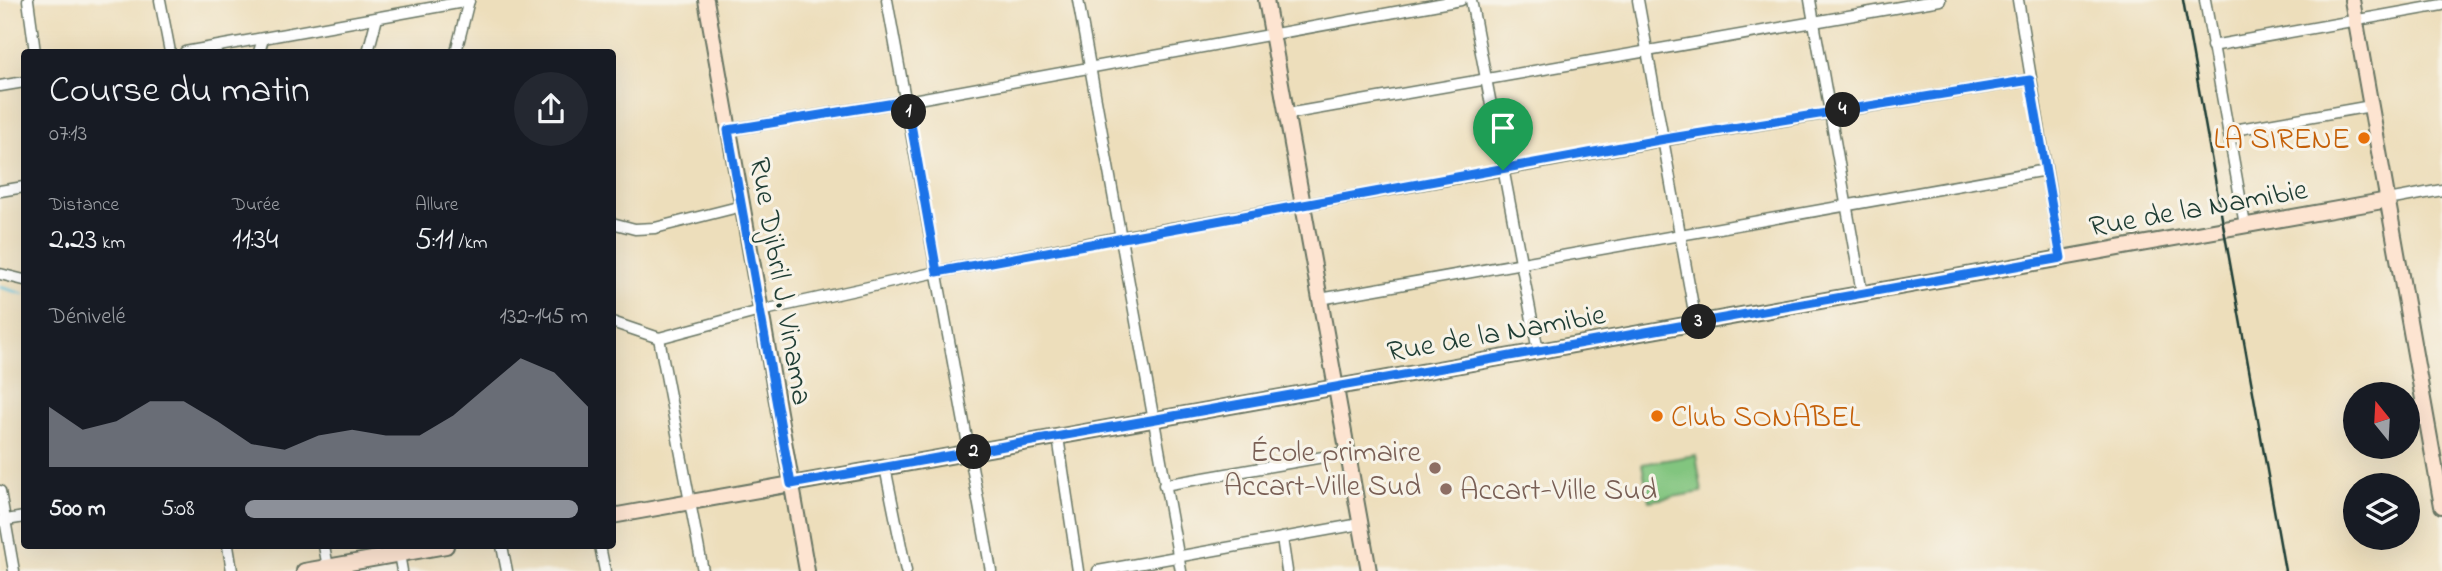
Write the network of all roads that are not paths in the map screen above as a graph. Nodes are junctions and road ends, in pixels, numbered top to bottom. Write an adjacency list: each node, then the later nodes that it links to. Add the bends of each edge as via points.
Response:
1 (28, 0): 23 (street)
2 (160, 0): 24 (street)
3 (469, 0): 17 (street); 28 (street)
4 (706, 0): 39 (street, Rue Djibril J. Vinama)
5 (887, 0): 35 (street)
6 (1078, 0): 30 (street)
7 (1266, 0): 20 (street)
8 (1461, 0): 20 (street)
9 (1471, 0): 31 (street)
10 (1638, 0): 29 (street)
11 (1810, 0): 19 (street)
12 (1940, 0): 19 (street)
13 (2018, 0): 32 (street)
14 (2205, 0): 22 (street)
15 (2352, 0): 18 (street)
16 (2442, 5): 18 (street)
17 (377, 18): 21 (street); 27 (street)
18 (2356, 20): 22 (street); 36 (street)
19 (1814, 22): 29 (street); 37 (street)
20 (1272, 33): 30 (street); 38 (street)
21 (262, 38): 25 (street); 26 (street)
22 (2212, 46): 40 (street)
23 (35, 49)
24 (169, 49)
25 (202, 49)
26 (260, 49)
27 (369, 49)
28 (457, 49)
29 (1648, 51): 31 (street); 41 (street)
30 (1091, 66): 35 (street); 54 (street)
31 (1488, 79): 38 (street); 42 (street)
32 (2030, 80): 37 (street); 43 (street)
33 (21, 82): 34 (street)
34 (0, 86)
35 (907, 101): 39 (street); 57 (street)
36 (2371, 106): 40 (street); 47 (street)
37 (1831, 112): 41 (street); 48 (street)
38 (1287, 114): 50 (street)
39 (728, 130): 49 (street, Rue Djibril J. Vinama)
40 (2228, 131): 52 (street)
41 (1665, 139): 42 (street); 53 (street)
42 (1503, 170): 50 (street); 56 (street)
43 (2046, 170): 48 (street); 55 (street)
44 (21, 188): 46 (street)
45 (2442, 190): 47 (street)
46 (0, 191)
47 (2388, 200): 52 (street, Rue de la Namibie); 77 (street)
48 (1846, 205): 53 (street); 60 (street)
49 (742, 206): 51 (street, via 655,228); 62 (street, Rue Djibril J. Vinama)
50 (1303, 206): 54 (street); 61 (street)
51 (616, 224)
52 (2245, 225): 55 (street, Rue de la Namibie)
53 (1680, 235): 56 (street); 64 (street)
54 (1121, 237): 57 (street); 68 (street)
55 (2061, 258): 60 (street, Rue de la Namibie)
56 (1521, 263): 61 (street); 66 (street)
57 (937, 272): 62 (street); 70 (street)
58 (0, 274): 59 (street)
59 (21, 279)
60 (1861, 293): 64 (street, Rue de la Namibie)
61 (1320, 299): 67 (street)
62 (760, 311): 65 (street); 73 (street, Rue Djibril J. Vinama)
63 (616, 323): 65 (street)
64 (1696, 323): 66 (street, Rue de la Namibie)
65 (659, 338): 76 (street)
66 (1538, 351): 67 (street, Rue de la Namibie)
67 (1336, 387): 68 (street, Rue de la Namibie); 71 (street)
68 (1154, 420): 69 (street, Rue de la Namibie); 74 (street)
69 (1058, 437): 70 (street, Rue de la Namibie); 101 (street)
70 (970, 452): 72 (street, Rue de la Namibie); 100 (street)
71 (1346, 453): 74 (street); 81 (street)
72 (885, 467): 73 (street, Rue de la Namibie); 99 (street)
73 (791, 484): 76 (street, Rue de la Namibie); 98 (street, Rue Djibril J. Vinama)
74 (1164, 485): 89 (street)
75 (0, 491): 80 (street)
76 (690, 503): 78 (street, Rue de la Namibie); 97 (street)
77 (2442, 506)
78 (616, 515)
79 (21, 518): 80 (street)
80 (2, 521): 91 (street)
81 (1360, 524): 82 (street); 105 (street)
82 (1282, 538): 89 (street); 104 (street)
83 (228, 549): 92 (street)
84 (325, 549): 90 (street)
85 (428, 549): 88 (street)
86 (503, 549): 95 (street)
87 (601, 549): 96 (street)
88 (399, 554): 90 (street); 94 (street)
89 (1178, 557): 102 (street); 103 (street)
90 (328, 567): 93 (street)
91 (13, 571)
92 (232, 571)
93 (304, 571)
94 (402, 571)
95 (507, 571)
96 (605, 571)
97 (703, 571)
98 (807, 571)
99 (906, 571)
100 (990, 571)
101 (1078, 571)
102 (1098, 571)
103 (1181, 571)
104 (1287, 571)
105 (1369, 571)

